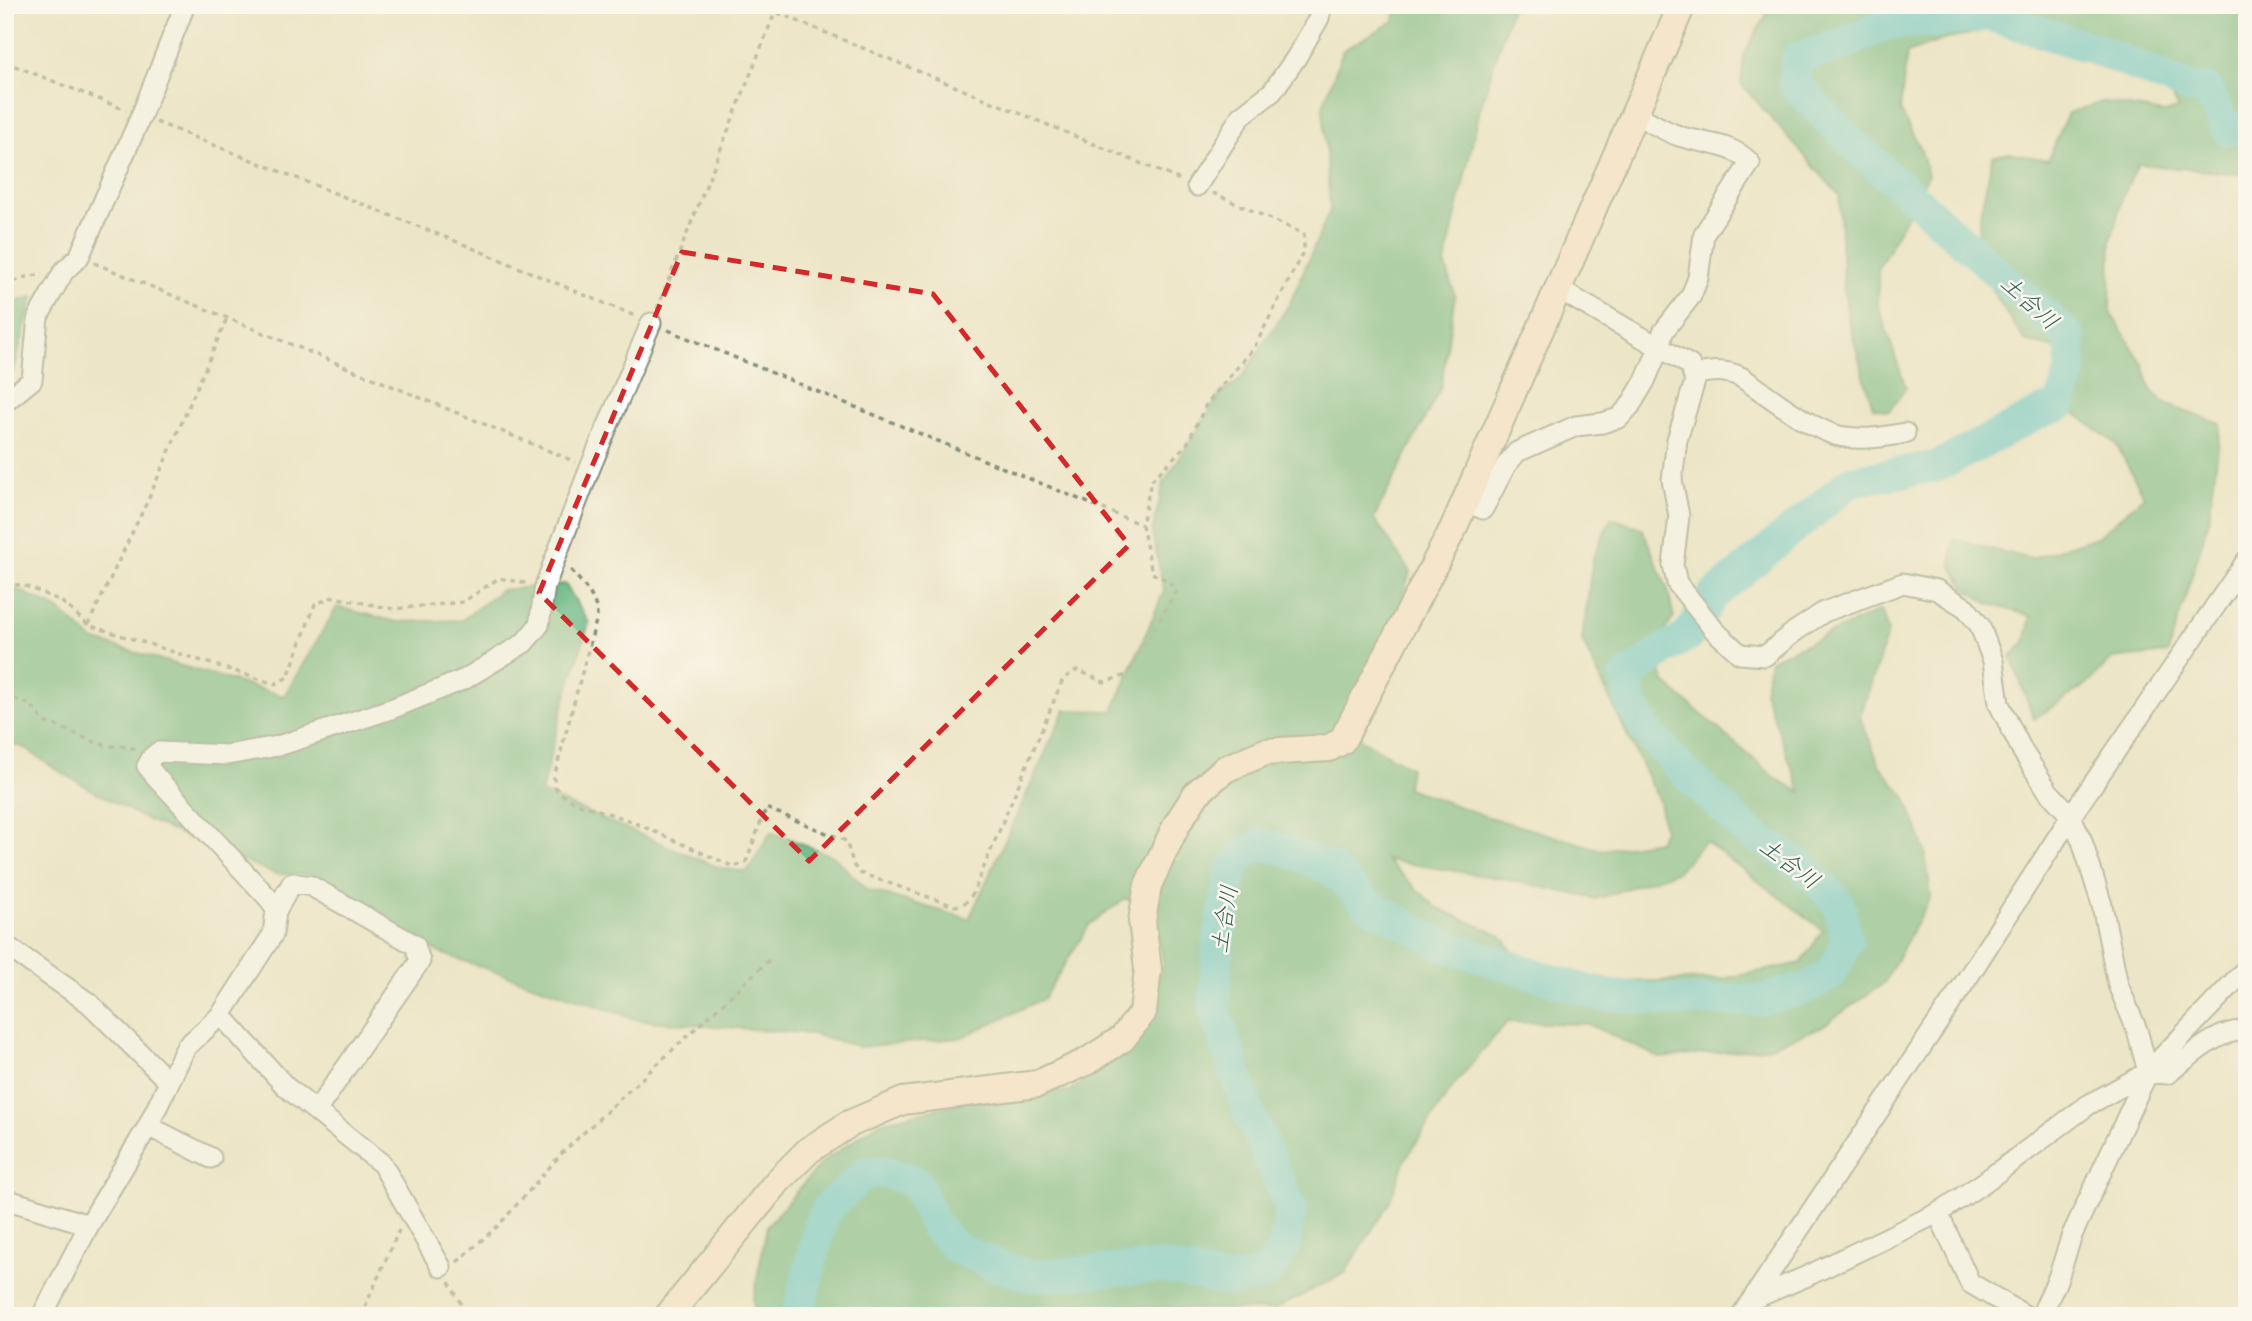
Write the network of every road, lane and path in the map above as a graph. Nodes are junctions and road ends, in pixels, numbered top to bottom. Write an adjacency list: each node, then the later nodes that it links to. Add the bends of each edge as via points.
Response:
1 (185, 5): 9 (street)
2 (759, 5): 6 (path)
3 (778, 5): 6 (path)
4 (1322, 5): 10 (street, via 1296,58 1272,92 1241,116)
5 (1682, 5): 8 (street)
6 (775, 12): 10 (path); 16 (path)
7 (5, 62): 9 (path)
8 (1635, 114): 14 (street); 17 (street, via 1678,136 1744,155 1750,163 1704,234 1691,296 1663,332)
9 (141, 116): 11 (street); 16 (path)
10 (1197, 186): 23 (path, via 1304,233 1304,250 1255,346 1206,405 1187,444 1151,481)
11 (79, 257): 12 (street); 15 (path)
12 (64, 271): 13 (path, via 22,278); 19 (street, via 38,317 32,380)
13 (5, 286)
14 (1558, 289): 17 (street); 22 (street)
15 (227, 318): 21 (path); 28 (path)
16 (651, 323): 21 (street); 23 (path)
17 (1660, 346): 18 (street, via 1690,365); 22 (street, via 1630,407 1619,418 1576,426 1517,453 1483,509)
18 (1693, 375): 20 (street, via 1731,372 1842,437 1876,439); 31 (street, via 1672,480 1679,516 1673,565 1677,583 1715,631 1740,654 1765,656 1824,612 1903,583 1937,590 1966,608 1980,626 1993,661 1999,704 2048,792)
19 (5, 402)
20 (1905, 433)
21 (590, 468): 24 (street)
22 (1465, 501): 52 (street, via 1342,741 1329,748 1265,752 1225,769 1197,793 1177,824 1148,885 1142,921 1148,969 1143,1012 1122,1039 1037,1084 903,1101 849,1124 809,1150 778,1181)
23 (1142, 525): 24 (path, via 1152,573 1170,581 1176,592 1127,675 1104,682 1077,670 1063,679 973,893 969,901 954,906 860,873 846,841 766,808 746,862 734,867 561,794 554,777 597,606 568,567)
24 (555, 559): 27 (street)
25 (2247, 560): 31 (street)
26 (5, 584): 28 (path, via 23,585 61,601)
27 (545, 586): 28 (path, via 499,578 463,602 394,609 333,597 315,604 288,677 275,684); 30 (street, via 539,625 524,643 465,679 278,746 228,755 158,752)
28 (88, 625)
29 (5, 695): 30 (path, via 32,705 44,722 100,744 129,746)
30 (152, 757): 32 (street, via 147,766)
31 (2071, 816): 38 (street, via 2102,905 2118,985); 48 (street)
32 (276, 911): 36 (street, via 273,934); 40 (street, via 292,883 311,886 415,945 420,961)
33 (5, 945): 39 (street, via 89,1003)
34 (769, 960): 47 (path, via 562,1153 499,1224)
35 (2247, 968): 38 (street)
36 (221, 1015): 39 (street, via 186,1047); 40 (street, via 286,1087)
37 (2247, 1031): 38 (street, via 2236,1030 2216,1039 2167,1074)
38 (2148, 1072): 44 (street, via 2088,1105); 54 (street, via 2072,1235)
39 (168, 1081): 41 (street)
40 (316, 1111): 45 (street, via 382,1164)
41 (148, 1126): 42 (street); 46 (street)
42 (211, 1158)
43 (5, 1199): 46 (street)
44 (1938, 1213): 48 (street); 53 (street, via 1970,1283)
45 (411, 1214): 47 (street); 50 (path, via 401,1224)
46 (89, 1225): 49 (street)
47 (443, 1270): 51 (path)
48 (1747, 1308)
49 (42, 1316)
50 (361, 1316)
51 (468, 1316)
52 (668, 1316)
53 (2026, 1316)
54 (2041, 1316)

